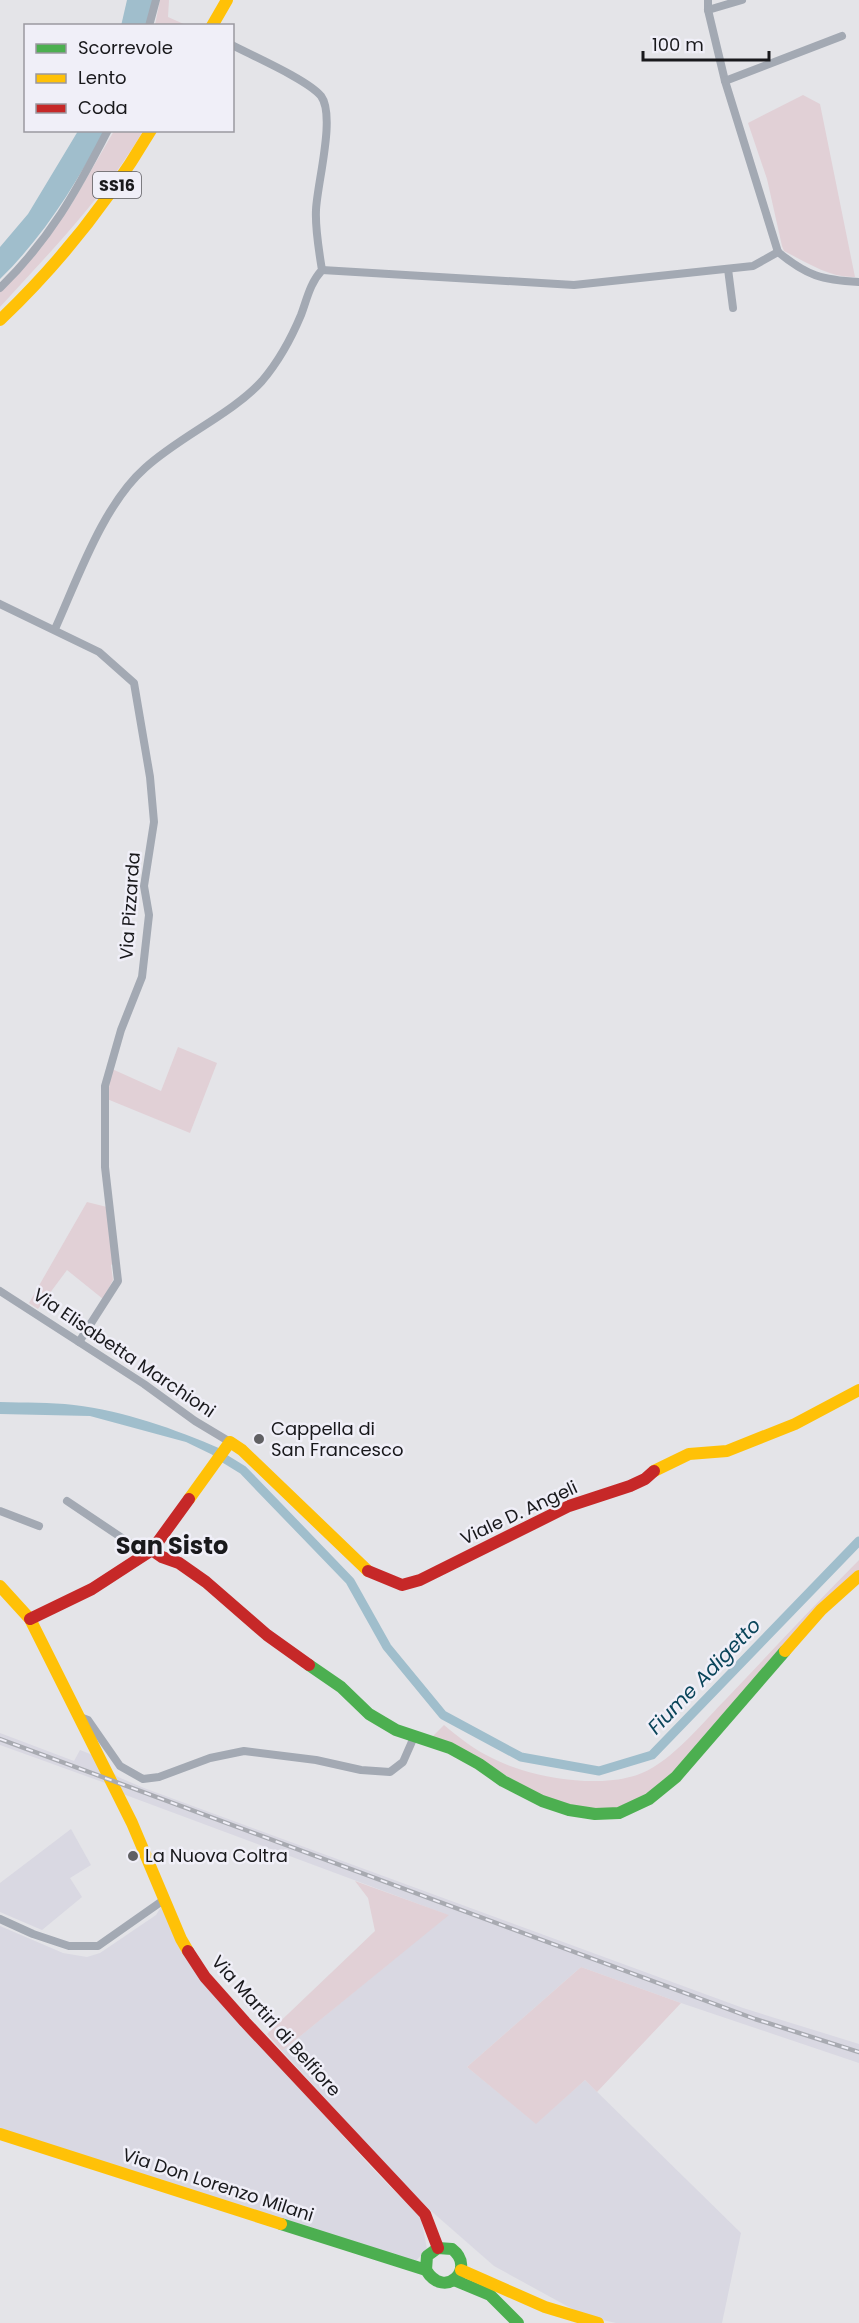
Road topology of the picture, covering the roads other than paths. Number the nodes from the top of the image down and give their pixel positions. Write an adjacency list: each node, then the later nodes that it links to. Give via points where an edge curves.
1 (156, 0): 6 (street)
2 (227, 0): 7 (street)
3 (708, 0): 5 (street)
4 (742, 0): 5 (street)
5 (708, 10): 10 (street)
6 (150, 24)
7 (214, 24)
8 (842, 36): 10 (street)
9 (234, 46): 15 (street, via 309,86 326,105 316,211)
10 (725, 81): 13 (street)
11 (107, 132): 17 (street, via 46,237)
12 (150, 132): 19 (street, SS16, via 121,180 78,237)
13 (778, 252): 14 (street, via 753,266); 16 (street, via 800,270 833,280)
14 (728, 269): 15 (street, via 574,285); 18 (street)
15 (322, 270): 21 (street, via 313,280 281,357 260,383 145,468 119,496)
16 (859, 282)
17 (0, 288)
18 (733, 308)
19 (0, 320)
20 (0, 604): 21 (street, Via Pizzarda)
21 (55, 629): 23 (street, Via Pizzarda, via 99,652 134,683 154,822 144,886 149,915 141,977 105,1086 105,1167 118,1281)
22 (0, 1291): 23 (street, Via Elisabetta Marchioni)
23 (79, 1342): 25 (street, Via Elisabetta Marchioni)
24 (859, 1390): 25 (street, Viale D. Angeli, via 795,1424 727,1452 689,1454 630,1486 569,1506 420,1581 402,1585 371,1573 242,1450)
25 (228, 1445): 29 (street)
26 (67, 1501): 29 (street)
27 (0, 1511): 28 (street)
28 (39, 1526)
29 (147, 1554): 32 (street, via 92,1588); 34 (street, via 179,1563 267,1635 341,1687 369,1714)
30 (859, 1576): 34 (street, via 821,1610 676,1777 649,1799 619,1813 569,1810 542,1801 450,1748)
31 (0, 1586): 32 (street, Via Martiri di Belfiore)
32 (30, 1619): 33 (street, Via Martiri di Belfiore)
33 (80, 1716): 34 (street, via 88,1720 120,1766 142,1779 244,1751 390,1772 404,1762); 35 (street, Via Martiri di Belfiore)
34 (414, 1737)
35 (165, 1899): 36 (street, via 98,1946 69,1946); 38 (street, Via Martiri di Belfiore, via 181,1939 205,1977 425,2214)
36 (0, 1919)
37 (0, 2134): 39 (street, Via Don Lorenzo Milani)
38 (438, 2248): 39 (street, via 427,2256); 40 (street, via 446,2247 458,2254)
39 (426, 2270): 40 (street, Via Don Lorenzo Milani, via 435,2282 447,2283)
40 (458, 2275): 41 (street, Via Don Lorenzo Milani); 42 (street, via 490,2295)
41 (578, 2318): 43 (street); 44 (street, Via Don Lorenzo Milani)
42 (518, 2323)
43 (565, 2323)
44 (597, 2323)

